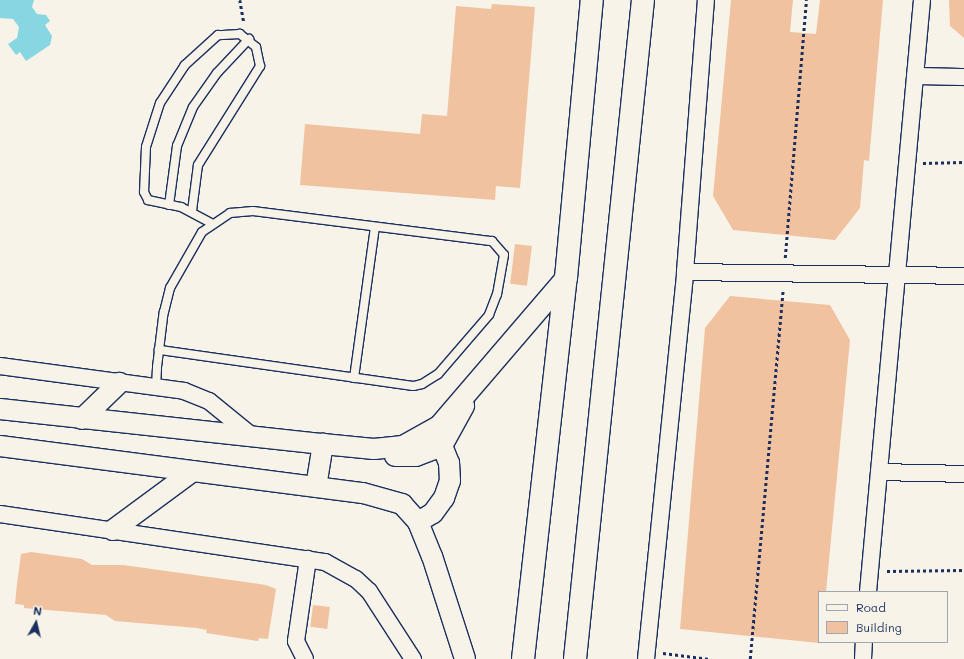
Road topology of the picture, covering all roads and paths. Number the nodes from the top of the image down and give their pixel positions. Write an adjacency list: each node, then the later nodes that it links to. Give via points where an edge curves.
1 (240, 0): 7 (path)
2 (592, 0): 20 (main road)
3 (706, 0): 16 (street)
4 (806, 0): 17 (path)
5 (922, 0): 8 (street)
6 (645, 3): 51 (main road)
7 (249, 40): 12 (lane, via 217,73 193,107 177,146); 12 (lane, via 229,32 218,35 185,65 160,103 146,147 144,192 152,203); 13 (lane, via 256,47 260,66 198,165)
8 (915, 76): 9 (street); 11 (street)
9 (964, 77)
10 (964, 162): 11 (path)
11 (906, 163): 18 (street)
12 (169, 205): 13 (lane)
13 (192, 211): 14 (lane)
14 (211, 223): 15 (lane, via 241,211); 21 (lane, via 170,288)
15 (375, 227): 23 (lane); 23 (lane, via 492,241 502,249 504,261 489,315 430,380 413,386)
16 (685, 272): 17 (street); 46 (street)
17 (784, 274): 18 (street); 53 (path)
18 (896, 276): 19 (street); 35 (street)
19 (964, 276)
20 (566, 278): 26 (street); 50 (main road)
21 (159, 350): 23 (lane); 25 (lane)
22 (0, 366): 24 (street)
23 (354, 378)
24 (119, 383): 25 (street); 28 (street)
25 (156, 387): 29 (street, via 184,391 209,401)
26 (469, 392): 32 (street, via 460,418); 33 (street, via 438,426 415,442)
27 (0, 409): 28 (street)
28 (82, 419): 29 (street)
29 (252, 436): 30 (street)
30 (323, 444): 33 (street); 37 (street)
31 (0, 446): 34 (street)
32 (442, 446): 33 (street, via 416,456 403,457); 39 (street, via 449,463 448,487 433,512)
33 (366, 448)
34 (192, 471): 37 (street); 40 (street)
35 (879, 472): 36 (street); 43 (street)
36 (964, 474)
37 (316, 487): 39 (street, via 383,496 402,504)
38 (0, 514): 40 (street)
39 (418, 522): 49 (street)
40 (113, 530): 41 (street)
41 (308, 559): 47 (street, via 296,640); 48 (street, via 341,569 369,591)
42 (964, 570): 43 (path)
43 (870, 571): 44 (street)
44 (868, 591)
45 (864, 643): 54 (street)
46 (646, 655): 52 (path)
47 (305, 659)
48 (413, 659)
49 (465, 659)
50 (523, 659)
51 (575, 659)
52 (710, 659)
53 (750, 659)
54 (863, 659)

